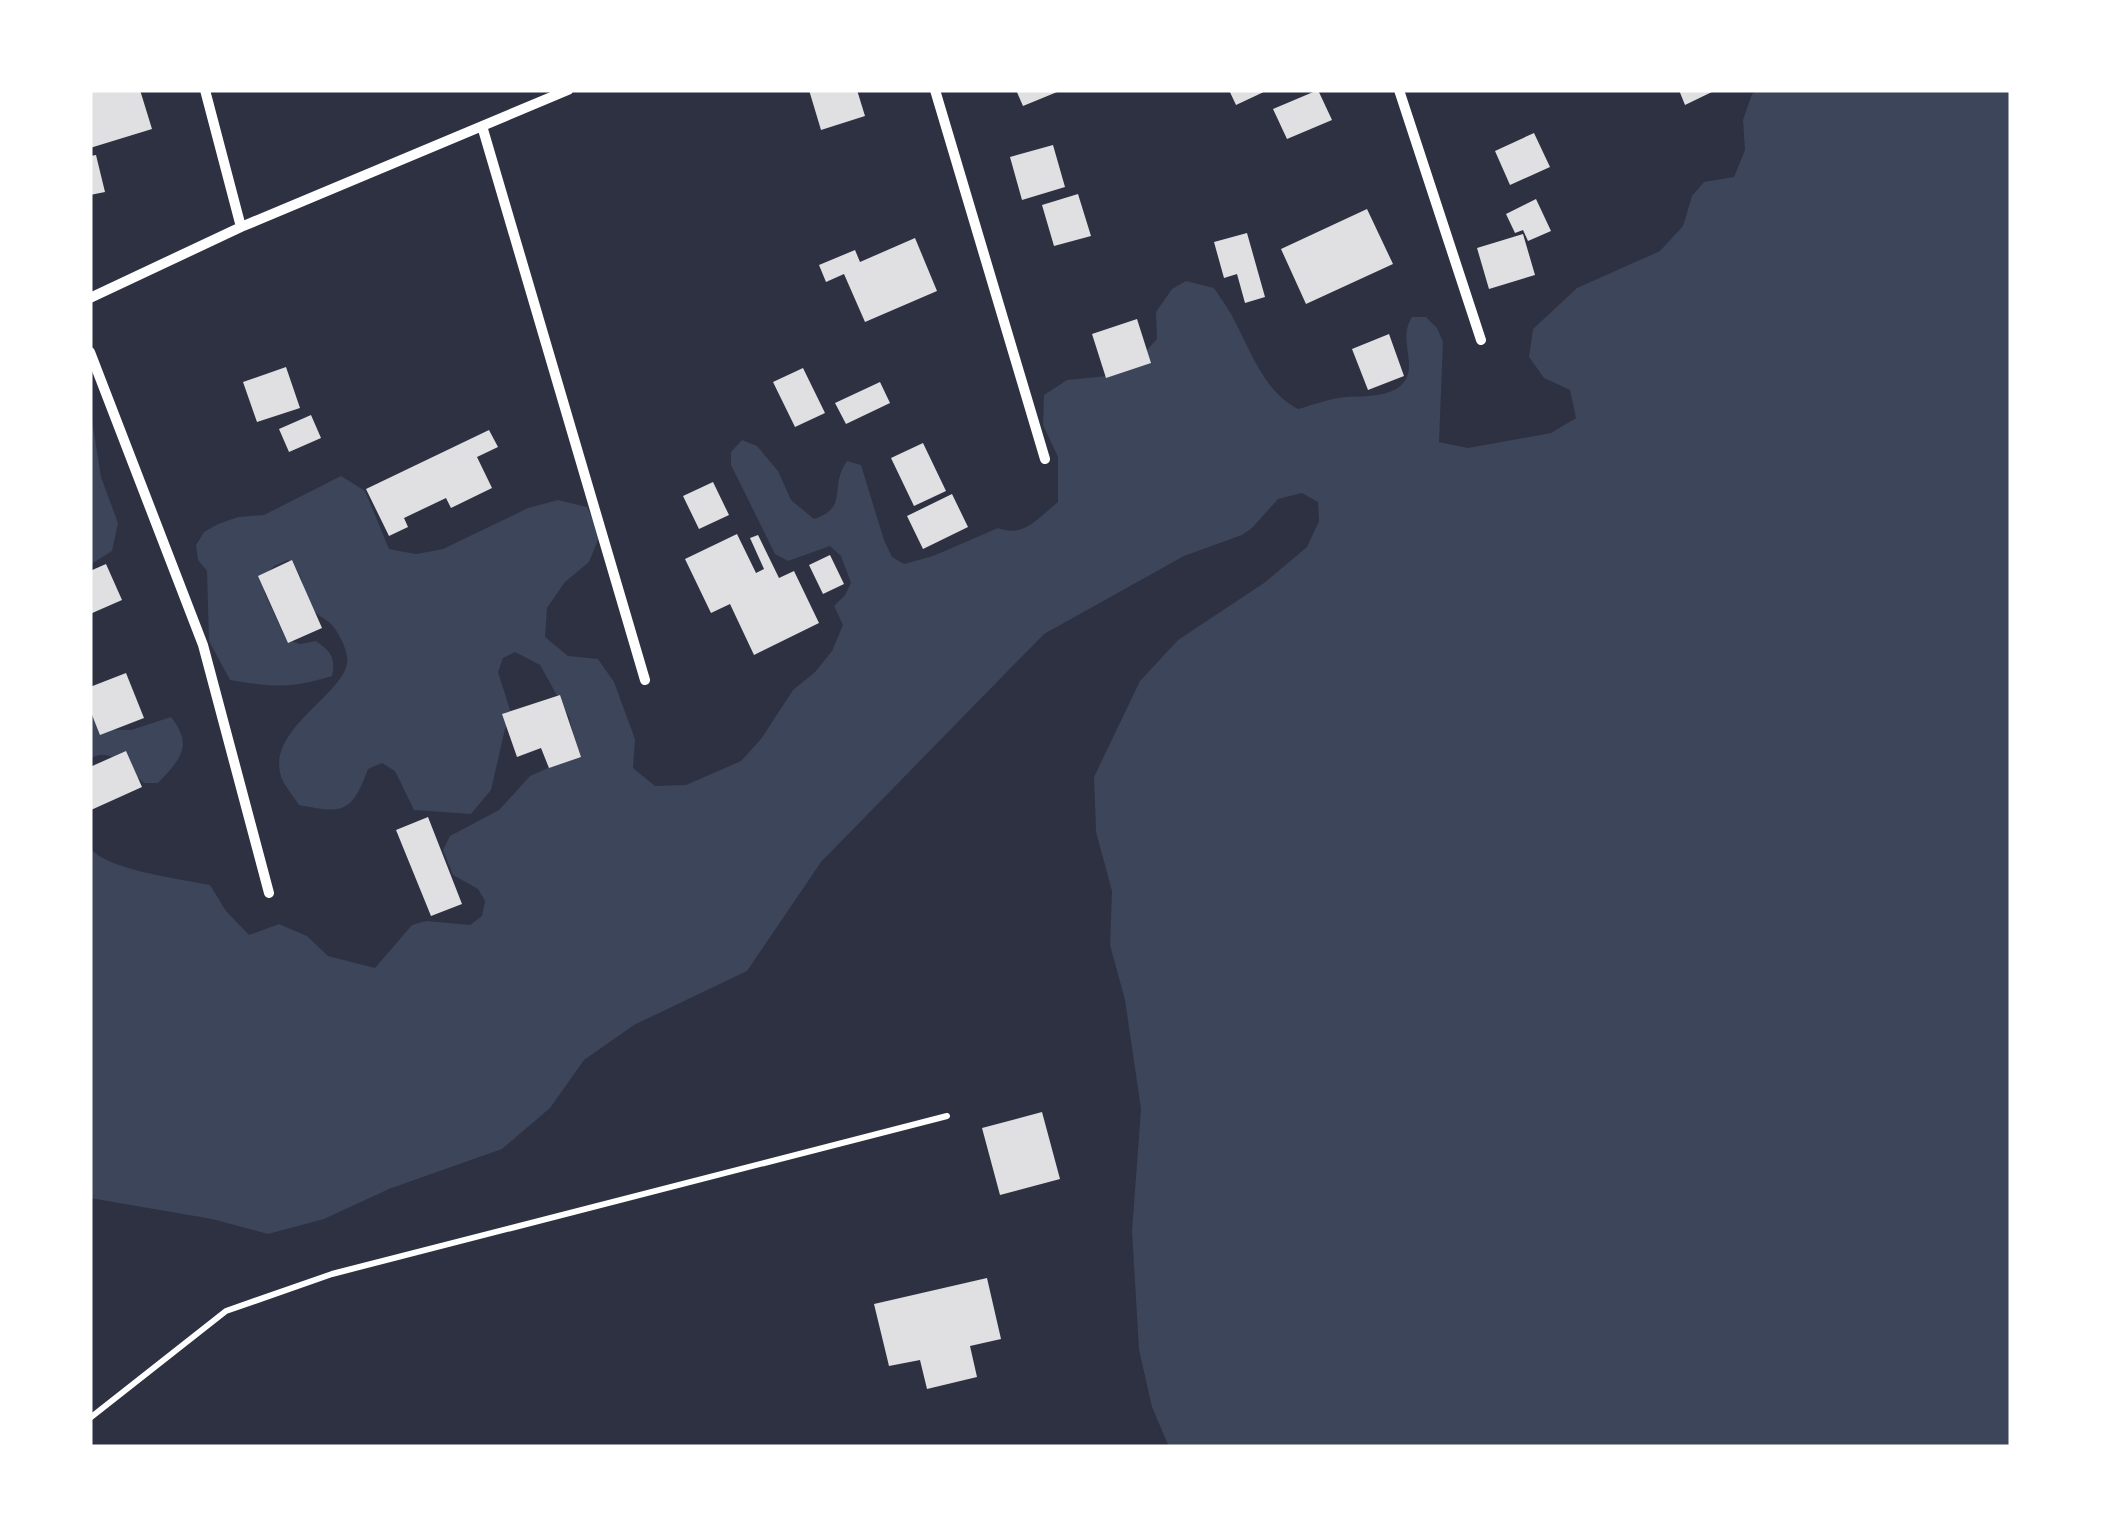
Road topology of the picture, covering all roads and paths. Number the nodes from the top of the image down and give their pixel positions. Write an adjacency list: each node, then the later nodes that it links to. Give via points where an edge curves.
1 (205, 90): 6 (street)
2 (568, 90): 5 (street)
3 (935, 90): 10 (street)
4 (1399, 90): 8 (street)
5 (482, 126): 6 (street); 11 (street)
6 (240, 226): 7 (street)
7 (90, 298)
8 (1482, 340)
9 (90, 352): 12 (street, via 203,645)
10 (1045, 459)
11 (646, 680)
12 (269, 893)
13 (946, 1116): 14 (path, via 332,1274 226,1311)
14 (90, 1418)

